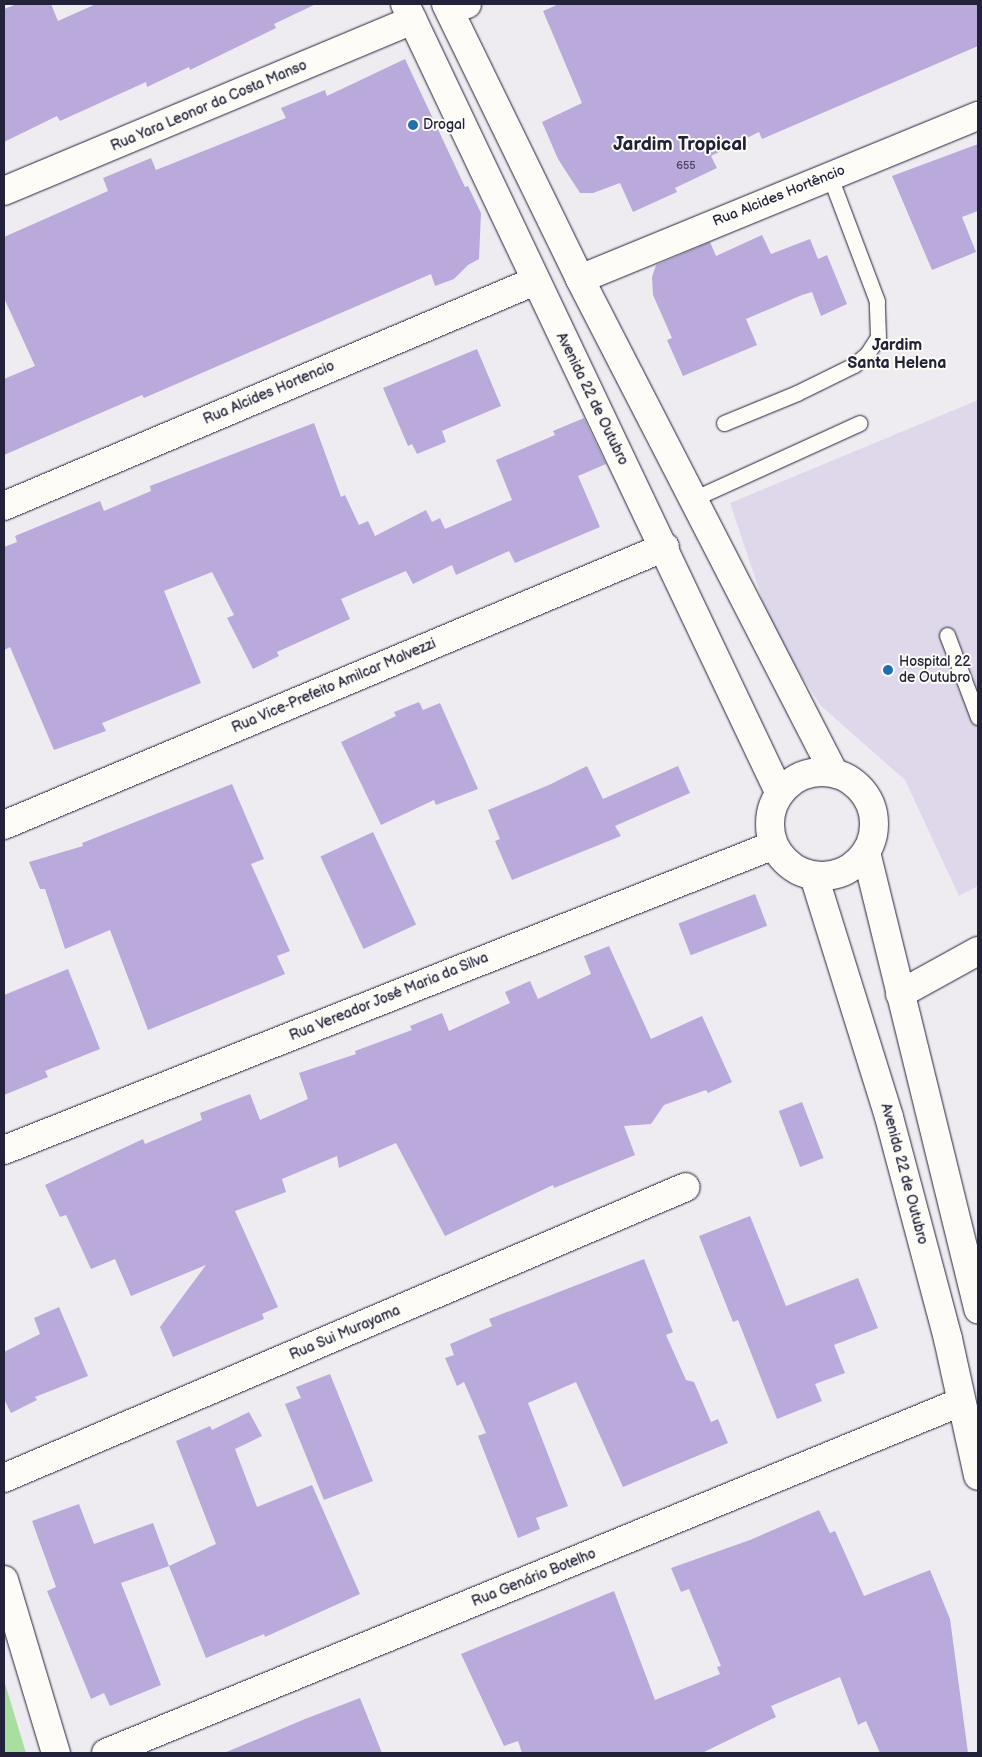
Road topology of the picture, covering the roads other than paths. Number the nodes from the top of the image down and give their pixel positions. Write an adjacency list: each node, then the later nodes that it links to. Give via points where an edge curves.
1 (454, 6): 6 (street)
2 (409, 12): 5 (street, Rua Yara Leonor da Costa Manso); 7 (street, Avenida 22 de Outubro)
3 (978, 116): 4 (street, Rua Alcides Hortêncio)
4 (829, 174): 6 (street, Rua Alcides Hortêncio); 8 (lane, via 875,294 880,314 878,337 867,354 854,365)
5 (4, 191)
6 (580, 278): 10 (street)
7 (535, 281): 11 (street, Rua Alcides Hortencio); 12 (street, Avenida 22 de Outubro)
8 (724, 423)
9 (860, 423): 10 (lane)
10 (693, 499): 15 (street)
11 (4, 506)
12 (665, 547): 16 (street, Avenida 22 de Outubro); 17 (street, Rua Vice-Prefeito Amilcar Malvezzi)
13 (947, 636): 14 (lane)
14 (978, 717)
15 (834, 773): 16 (street, via 804,776); 19 (street, via 858,786 872,808 875,826)
16 (780, 794): 18 (street, via 770,813)
17 (4, 825)
18 (774, 845): 20 (street, via 786,862); 23 (street, Rua Vereador José Maria da Silva)
19 (866, 852): 20 (street, via 849,869 838,874); 22 (street)
20 (814, 876): 26 (street, Avenida 22 de Outubro, via 889,1117 948,1339)
21 (978, 951): 22 (street)
22 (900, 994): 25 (street)
23 (4, 1150)
24 (686, 1187): 28 (street, Rua Sui Murayama)
25 (978, 1309)
26 (961, 1402): 27 (street, Avenida 22 de Outubro); 31 (street, Rua Genário Botelho)
27 (978, 1476)
28 (4, 1478)
29 (4, 1580): 30 (street)
30 (56, 1753)
31 (106, 1753)

